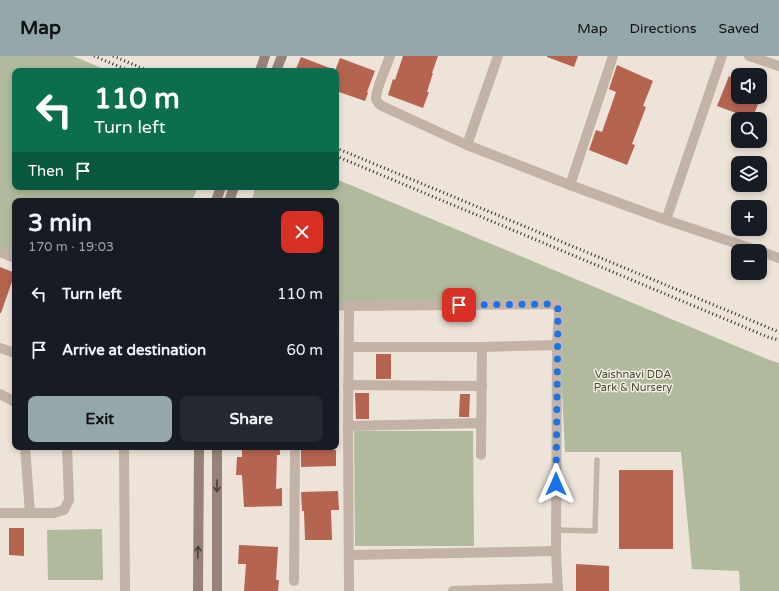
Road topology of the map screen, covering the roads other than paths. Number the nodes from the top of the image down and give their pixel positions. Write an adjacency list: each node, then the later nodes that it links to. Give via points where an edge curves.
1 (265, 56): 9 (street)
2 (282, 56): 10 (street)
3 (390, 56): 11 (street, via 377,91 378,103)
4 (498, 56): 11 (street)
5 (614, 56): 12 (street)
6 (722, 56): 13 (street)
7 (749, 56): 8 (street)
8 (779, 66)
9 (261, 68)
10 (277, 68)
11 (467, 144): 12 (street)
12 (570, 185): 13 (street)
13 (666, 220): 14 (street)
14 (739, 244)
15 (0, 252): 17 (street)
16 (767, 254): 18 (street)
17 (12, 257)
18 (779, 258)
19 (339, 305): 20 (street)
20 (350, 306): 21 (street, via 552,304 559,311); 22 (street)
21 (557, 345): 23 (street); 42 (street)
22 (349, 347): 23 (street); 26 (street)
23 (482, 347): 27 (street)
24 (0, 348): 25 (street)
25 (12, 352)
26 (348, 385): 27 (street); 31 (street)
27 (482, 386): 30 (street)
28 (0, 394): 29 (street)
29 (12, 400)
30 (482, 423): 31 (street); 38 (street)
31 (348, 426): 44 (street)
32 (25, 450): 41 (street)
33 (67, 450): 41 (street, via 67,505 60,512)
34 (124, 450): 47 (street)
35 (199, 450): 48 (street, one-way to 35)
36 (217, 450): 49 (street, one-way to 49)
37 (296, 450): 45 (street)
38 (481, 455)
39 (597, 460): 42 (lane, via 595,531)
40 (0, 513): 41 (street)
41 (30, 513)
42 (556, 530): 43 (street)
43 (556, 551): 44 (street); 46 (street)
44 (349, 555): 50 (street)
45 (294, 581)
46 (558, 590): 51 (street)
47 (125, 591)
48 (198, 591)
49 (217, 591)
50 (349, 591)
51 (454, 591)

